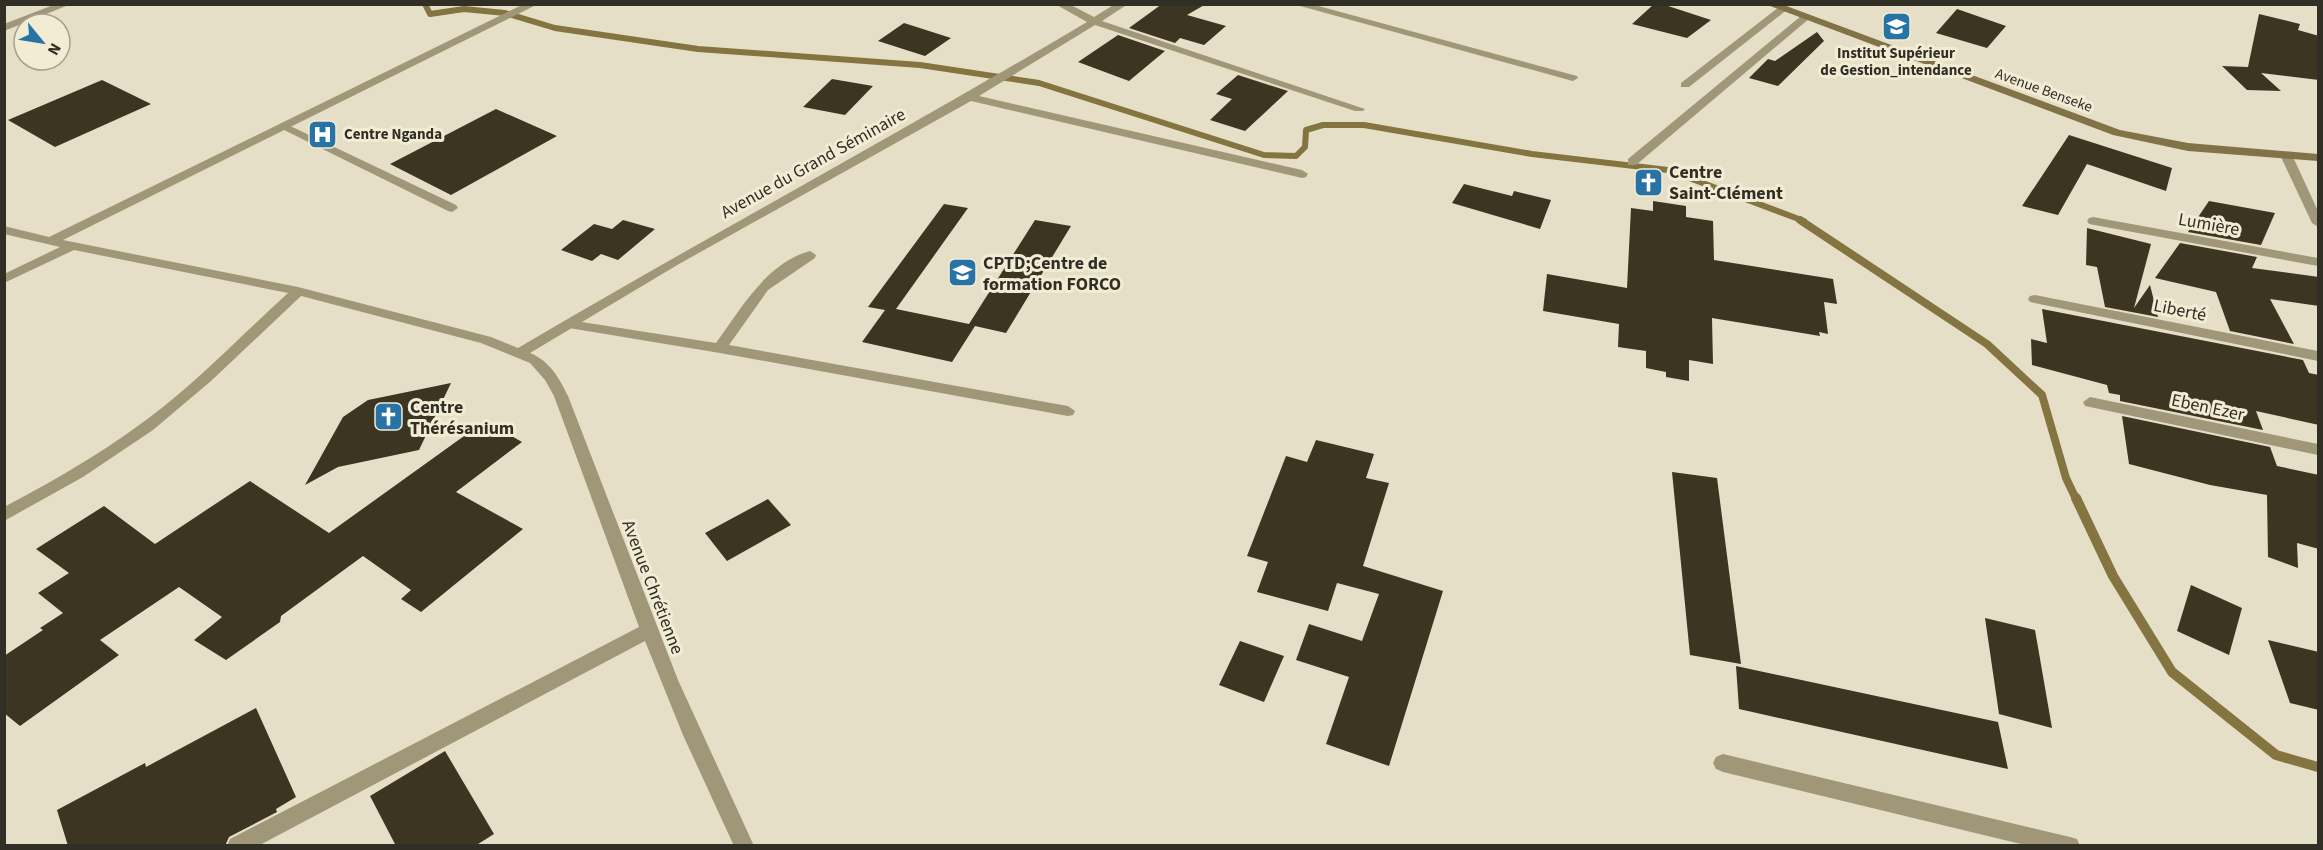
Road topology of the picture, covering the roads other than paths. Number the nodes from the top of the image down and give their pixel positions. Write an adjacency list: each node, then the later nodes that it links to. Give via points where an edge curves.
1 (66, 4): 11 (street)
2 (533, 4): 16 (street)
3 (1060, 4): 10 (street)
4 (1123, 4): 10 (street, Avenue du Grand Séminaire)
5 (1298, 4): 7 (street)
6 (1770, 4): 8 (street, Avenue Benseke)
7 (1314, 7): 12 (street)
8 (1783, 9): 9 (street, Avenue Benseke); 13 (street)
9 (1805, 18): 17 (street, Avenue Benseke, via 2117,133 2188,147); 19 (street)
10 (1093, 21): 14 (street, Avenue du Grand Séminaire); 15 (street)
11 (4, 28)
12 (1574, 78)
13 (1685, 85)
14 (973, 94): 20 (street); 32 (street, Avenue du Grand Séminaire)
15 (1359, 109)
16 (284, 126): 21 (street); 25 (street)
17 (2287, 157): 18 (street, Avenue Benseke); 23 (street)
18 (2319, 158)
19 (1632, 162)
20 (1302, 174)
21 (452, 208)
22 (2093, 221): 28 (street, Lumière)
23 (2319, 223)
24 (4, 230): 25 (street, Avenue Chrétienne)
25 (51, 241): 26 (street, Avenue Chrétienne)
26 (72, 246): 29 (street); 30 (street, Avenue Chrétienne)
27 (810, 255): 33 (street, via 764,287)
28 (2319, 262)
29 (4, 279)
30 (298, 291): 34 (street, Avenue Chrétienne, via 486,340); 39 (street, via 148,426)
31 (2035, 299): 35 (street, Liberté)
32 (569, 324): 33 (street); 34 (street, Avenue du Grand Séminaire)
33 (720, 348): 37 (street)
34 (519, 353): 40 (street, Avenue Chrétienne, via 535,360 551,377 561,396)
35 (2319, 356)
36 (2090, 402): 38 (street, Eben Ezer)
37 (1068, 411)
38 (2319, 450)
39 (4, 515)
40 (648, 631): 42 (street); 43 (street, Avenue Chrétienne, via 708,774)
41 (1723, 763): 44 (street)
42 (237, 846)
43 (744, 846)
44 (2070, 846)

